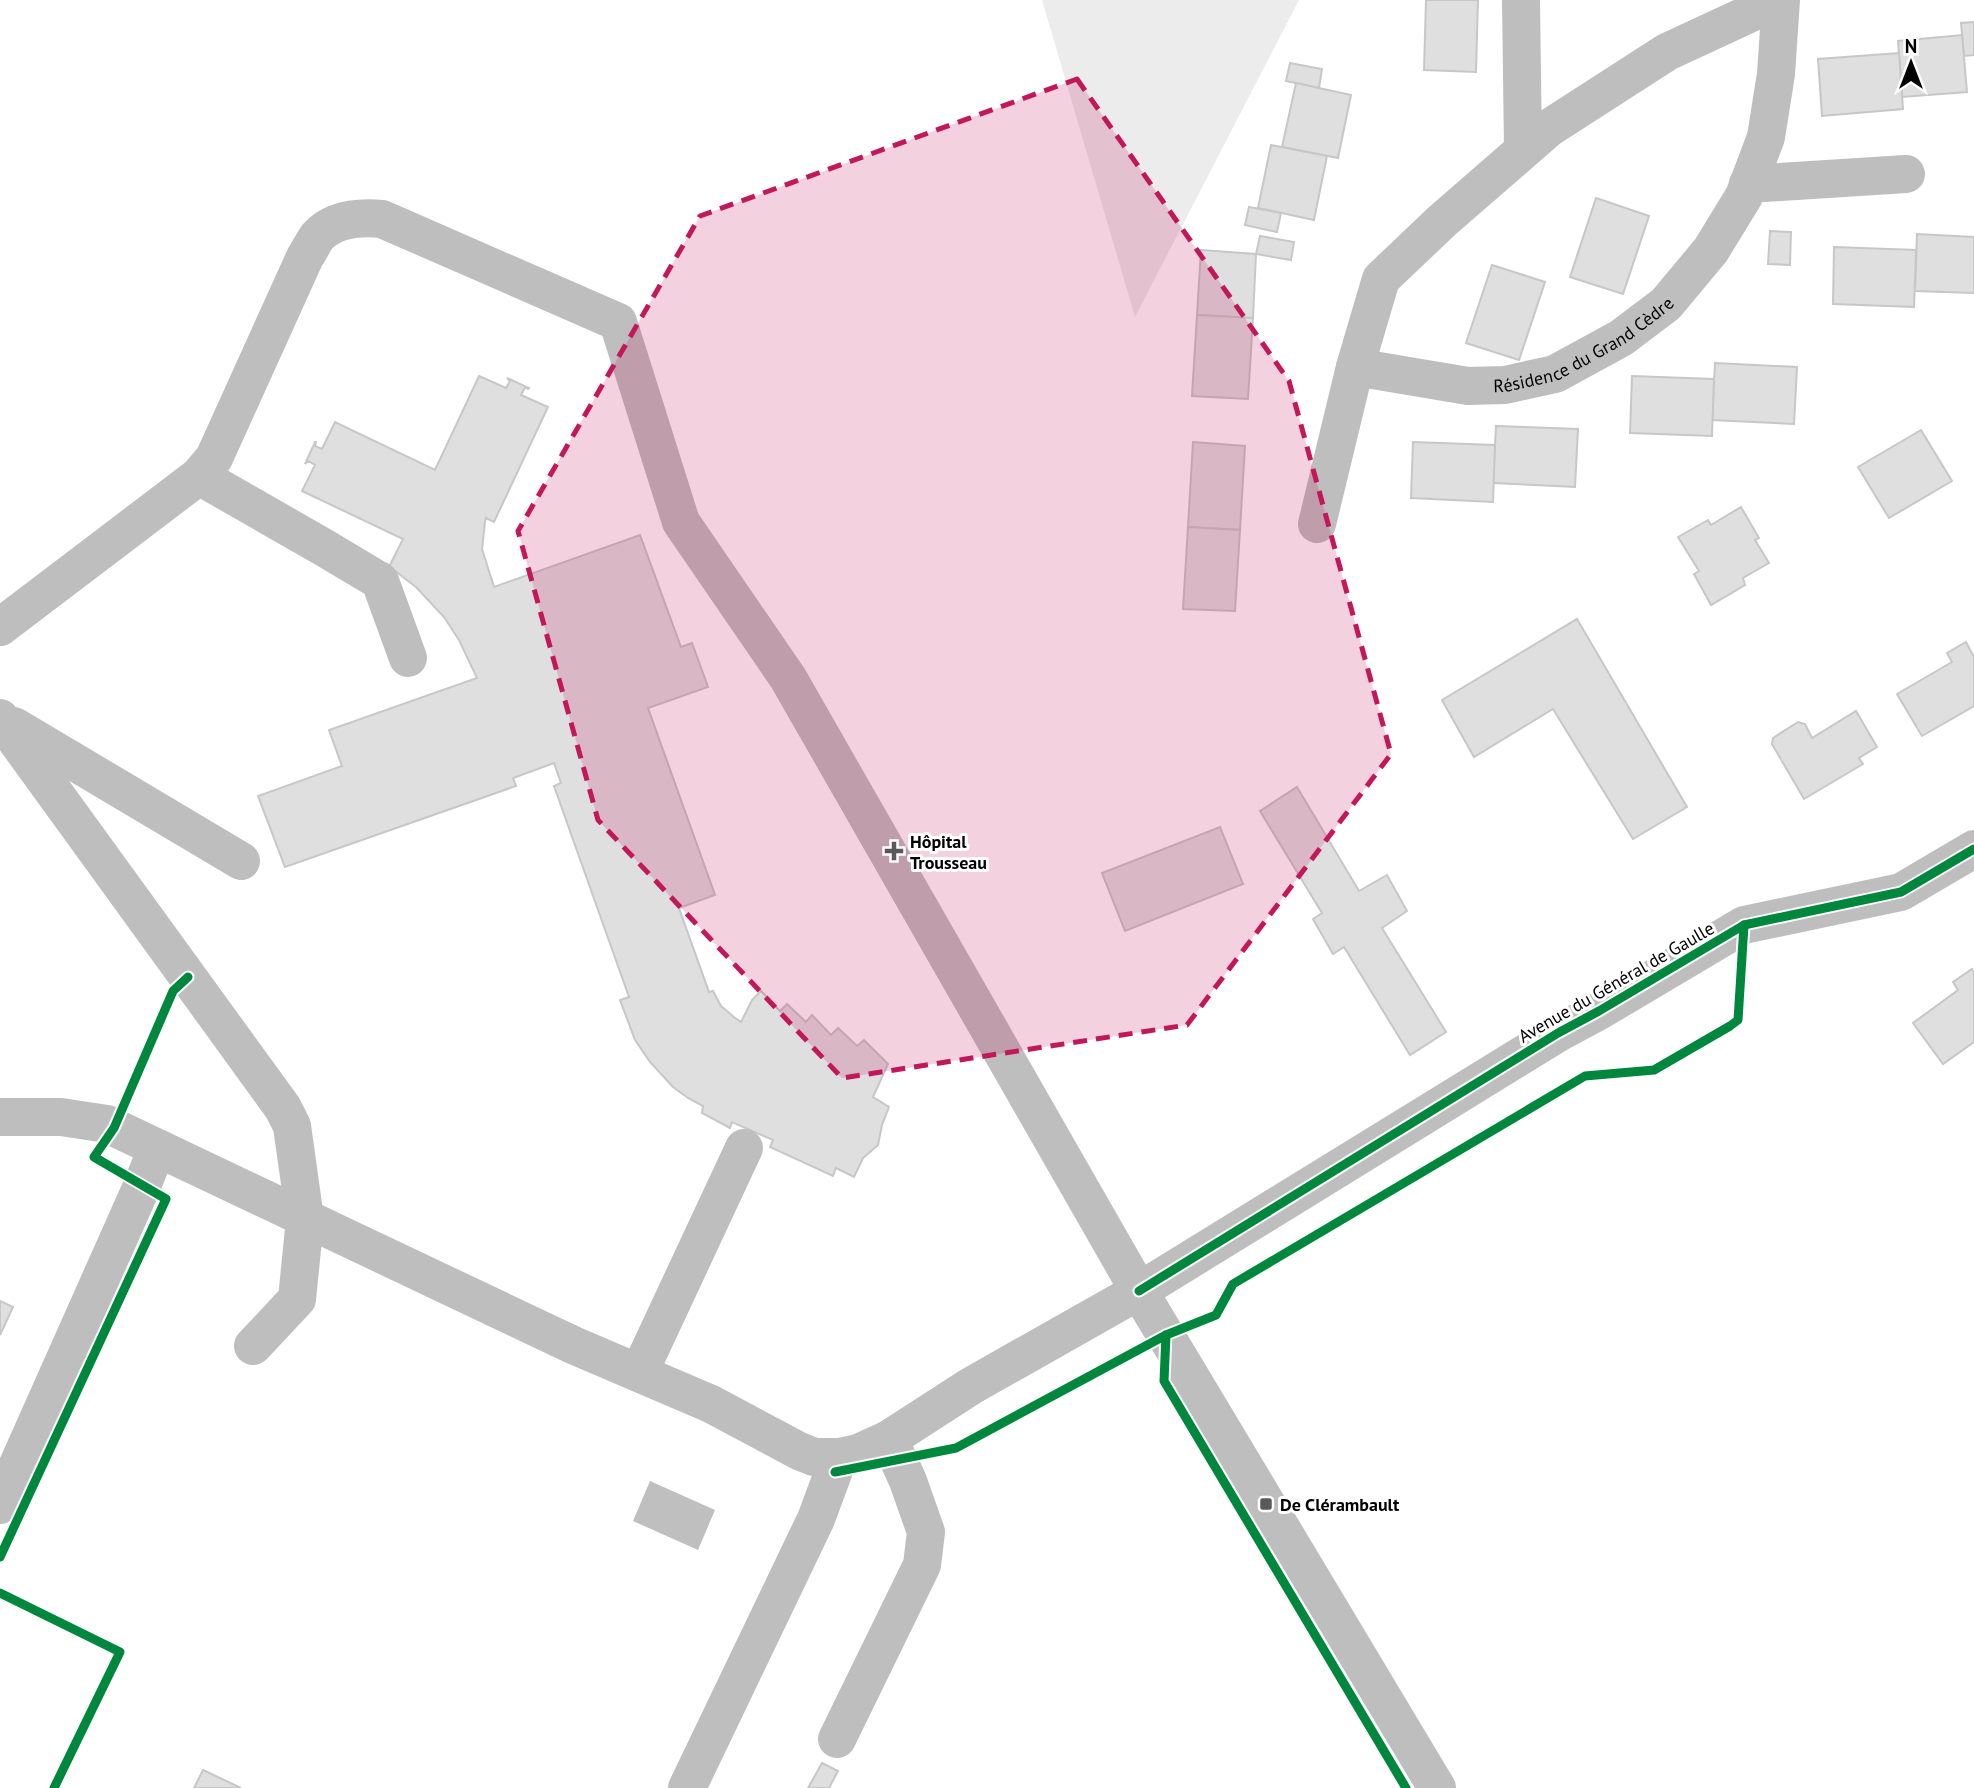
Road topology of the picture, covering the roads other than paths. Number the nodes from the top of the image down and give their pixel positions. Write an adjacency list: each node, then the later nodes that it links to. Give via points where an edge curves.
1 (1521, 0): 4 (street)
2 (1780, 0): 3 (street, Résidence du Grand Cèdre); 6 (street, Résidence du Grand Cèdre, via 1776,74 1766,137)
3 (1706, 16): 4 (street, Résidence du Grand Cèdre, via 1667,52 1549,128)
4 (1523, 150): 7 (street, Résidence du Grand Cèdre, via 1381,279)
5 (1906, 174): 6 (street)
6 (1748, 184): 7 (street, Résidence du Grand Cèdre, via 1711,250 1666,304 1621,338 1555,374 1505,385 1468,386)
7 (1355, 367): 9 (street, Résidence du Grand Cèdre)
8 (199, 476): 10 (street); 11 (street, via 380,581); 19 (street, via 214,458 305,257 318,236 338,223 361,217 382,219 618,322 681,522 788,678)
9 (1317, 524)
10 (0, 627)
11 (408, 658)
12 (0, 718): 14 (street); 18 (street, via 283,1108 292,1126)
13 (1974, 849): 19 (street, Avenue du Général de Gaulle, via 1902,892 1744,925 1558,1033)
14 (242, 861)
15 (0, 1117): 16 (street, via 61,1117 107,1124)
16 (157, 1148): 18 (street); 24 (street)
17 (744, 1149): 21 (street)
18 (305, 1220): 20 (street, via 297,1300); 21 (street)
19 (1139, 1290): 22 (street); 27 (street)
20 (253, 1346)
21 (639, 1373): 23 (street, via 711,1404 799,1451 814,1457)
22 (888, 1439): 23 (street); 25 (street, via 926,1532 922,1565)
23 (839, 1457): 26 (street, via 816,1519)
24 (0, 1505)
25 (837, 1739)
26 (687, 1788)
27 (1437, 1788)

